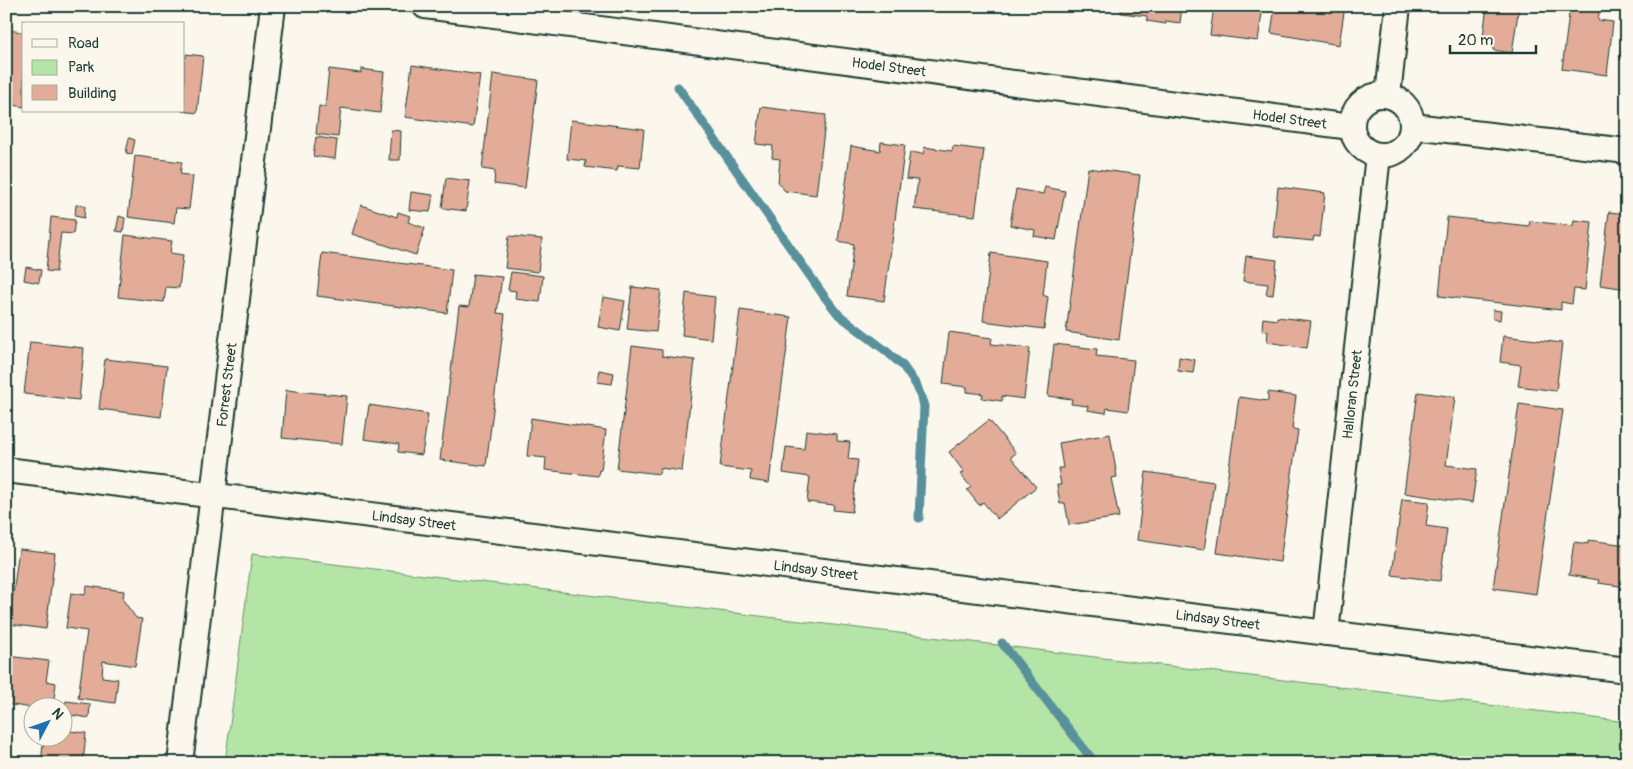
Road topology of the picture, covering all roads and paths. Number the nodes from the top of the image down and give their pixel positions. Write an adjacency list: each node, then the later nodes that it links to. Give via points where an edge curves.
1 (273, 6): 10 (street, Forrest Street)
2 (425, 6): 6 (street, Hodel Street)
3 (1398, 6): 4 (street)
4 (1388, 94): 5 (street, via 1406,106); 6 (street, via 1364,99 1352,116)
5 (1413, 126): 7 (street); 8 (street, via 1406,144 1398,151)
6 (1351, 127): 8 (street, via 1359,145)
7 (1627, 151)
8 (1378, 155): 11 (street, Halloran Street)
9 (6, 470): 10 (street, Lindsay Street)
10 (212, 496): 11 (street, Lindsay Street); 13 (street, Forrest Street)
11 (1326, 633): 12 (street, Lindsay Street)
12 (1627, 670)
13 (180, 763)

